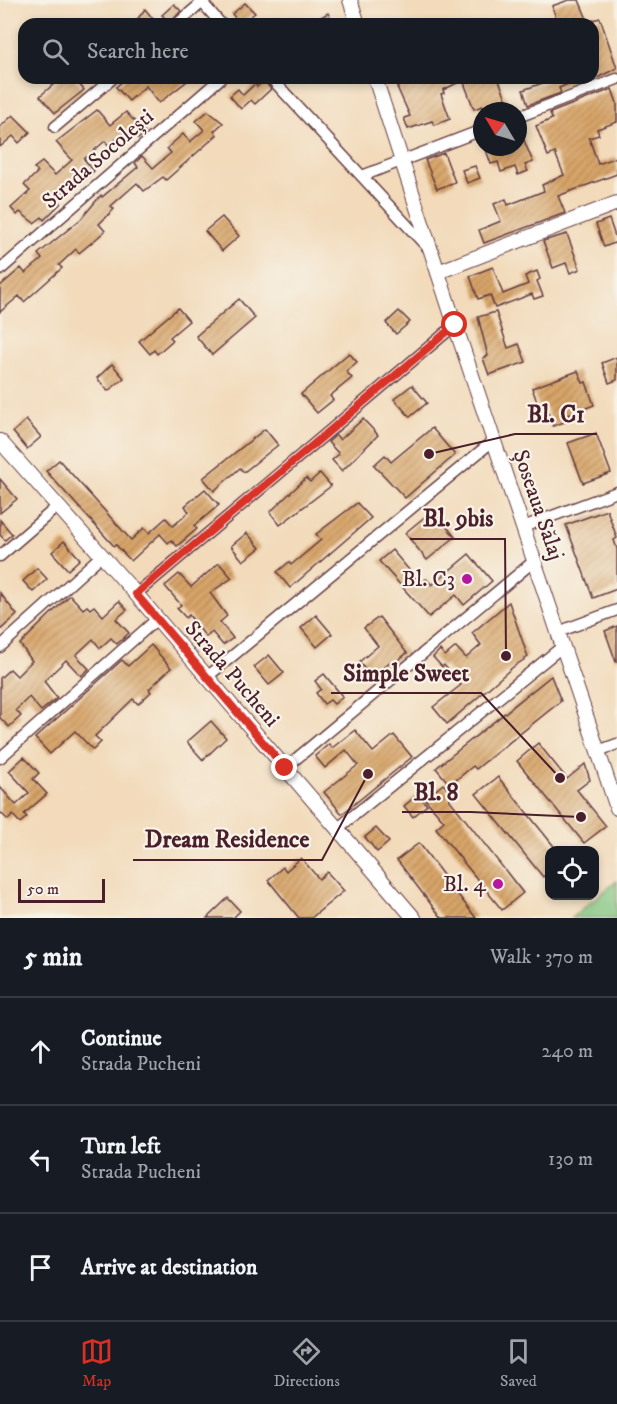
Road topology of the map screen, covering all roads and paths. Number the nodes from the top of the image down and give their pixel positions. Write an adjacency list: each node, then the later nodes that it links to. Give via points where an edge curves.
1 (350, 0): 5 (street)
2 (202, 1): 3 (street); 4 (street)
3 (184, 18)
4 (217, 18)
5 (356, 18)
6 (617, 79): 11 (street)
7 (106, 84): 12 (street)
8 (214, 84): 18 (street, Strada Socolești)
9 (277, 84): 15 (street)
10 (377, 84): 14 (street, Șoseaua Sălaj)
11 (527, 114)
12 (55, 127)
13 (473, 133): 14 (street)
14 (402, 160): 15 (street); 17 (street, Șoseaua Sălaj)
15 (362, 176): 17 (street)
16 (617, 203): 19 (street)
17 (431, 251): 19 (street, Șoseaua Sălaj)
18 (0, 270)
19 (438, 272): 20 (street, Șoseaua Sălaj)
20 (455, 325): 21 (street, Șoseaua Sălaj); 29 (street)
21 (494, 440): 25 (street, Șoseaua Sălaj); 35 (street)
22 (0, 441): 24 (street, Strada Pucheni)
23 (617, 492): 25 (street)
24 (58, 506): 26 (street, Strada Pucheni); 27 (street)
25 (523, 527): 28 (street, Șoseaua Sălaj)
26 (102, 555): 29 (street, Strada Pucheni); 34 (street)
27 (0, 556)
28 (534, 561): 32 (street, Șoseaua Sălaj); 39 (street)
29 (136, 594): 31 (street, Strada Pucheni)
30 (617, 610): 32 (street)
31 (157, 619): 35 (street, Strada Pucheni); 38 (street)
32 (558, 632): 33 (street, Șoseaua Sălaj)
33 (563, 646): 37 (street, Șoseaua Sălaj); 42 (street)
34 (0, 647)
35 (207, 677): 39 (street, Strada Pucheni)
36 (617, 744): 37 (street)
37 (598, 751): 40 (street, Șoseaua Sălaj)
38 (0, 758)
39 (285, 768): 42 (street, Strada Pucheni)
40 (612, 778): 41 (street, Șoseaua Sălaj)
41 (617, 808)
42 (337, 829): 43 (street, Strada Pucheni)
43 (414, 918)

